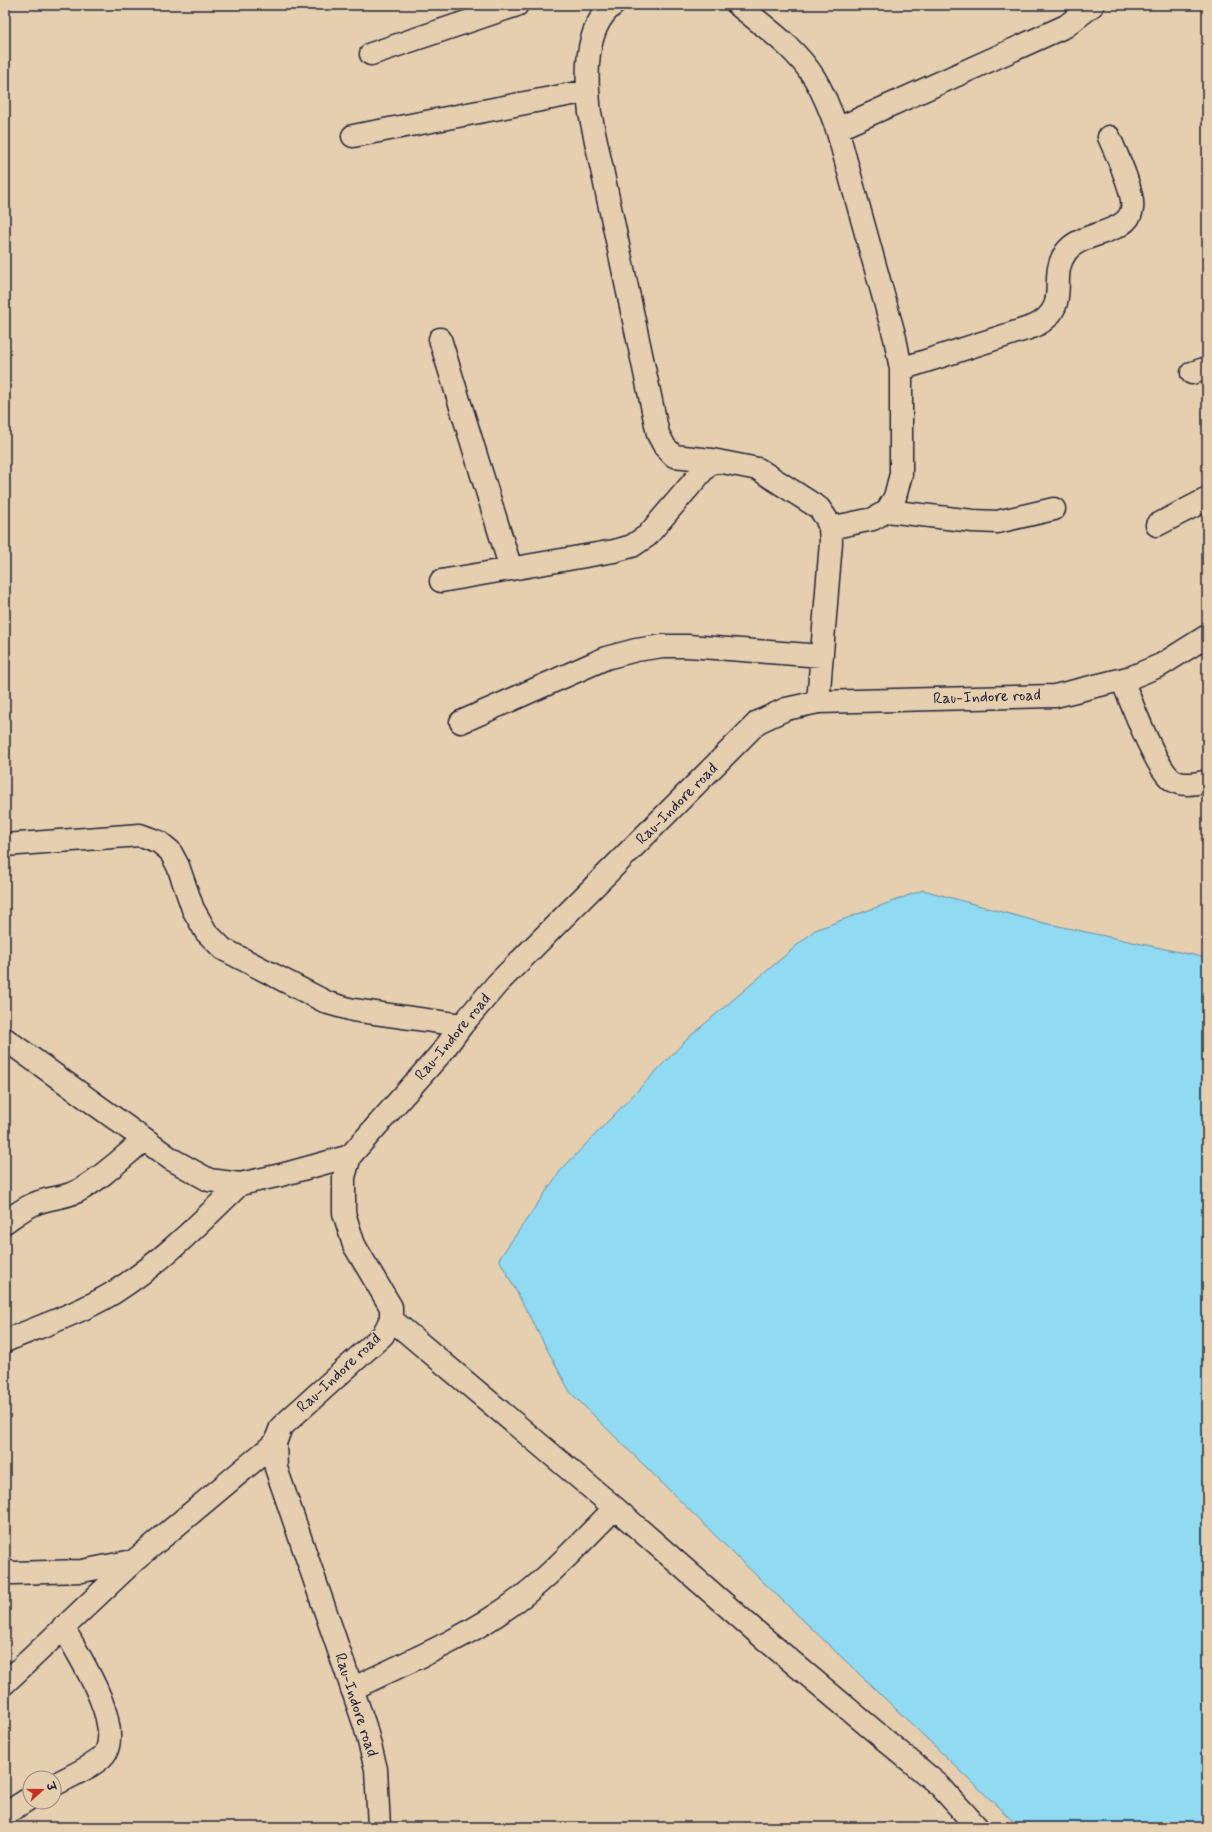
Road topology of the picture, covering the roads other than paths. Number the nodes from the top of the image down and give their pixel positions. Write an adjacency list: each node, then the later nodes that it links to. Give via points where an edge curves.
1 (517, 5): 5 (street)
2 (613, 5): 6 (street, via 607,10 595,33 587,61)
3 (738, 5): 7 (street, via 797,56 815,79)
4 (1093, 5): 7 (street, via 1066,26)
5 (371, 54)
6 (588, 91): 8 (street); 12 (street, via 590,113 658,434 674,456)
7 (837, 129): 11 (street)
8 (353, 136)
9 (1109, 137): 11 (street, via 1132,196 1132,209 1128,219 1119,226 1078,240 1067,251 1060,263 1055,309 1046,320 1035,326)
10 (440, 339): 18 (street)
11 (901, 369): 15 (street, via 901,474 895,497)
12 (712, 460): 17 (street, via 758,468 819,508); 18 (street, via 647,536 632,546 614,552)
13 (1207, 499): 16 (street)
14 (1054, 508): 15 (street, via 997,522)
15 (887, 511): 17 (street, via 873,519)
16 (1157, 525)
17 (830, 528): 21 (street)
18 (511, 569): 19 (street)
19 (441, 581)
20 (1207, 636): 22 (street, Rau-Indore road, via 1160,665)
21 (822, 656): 23 (street); 24 (street, via 688,646 636,650 606,658)
22 (1122, 680): 23 (street, Rau-Indore road, via 1055,696); 25 (street, via 1160,766 1172,780 1189,785)
23 (818, 702): 27 (street, Rau-Indore road, via 786,709 758,722 497,984)
24 (461, 722)
25 (1207, 781)
26 (5, 846): 27 (street, via 140,835 159,842 170,851 178,866 194,909 206,932 222,949 328,1003 353,1010)
27 (462, 1025): 30 (street, Rau-Indore road, via 442,1052)
28 (5, 1039): 29 (street)
29 (144, 1140): 31 (street, via 171,1159 209,1180); 32 (street, via 89,1184 63,1198 33,1204)
30 (350, 1156): 31 (street); 33 (street, Rau-Indore road, via 344,1177 344,1213 354,1245 391,1306)
31 (240, 1184): 34 (street, via 181,1242 113,1293 82,1309)
32 (5, 1222)
33 (391, 1319): 35 (street, Rau-Indore road, via 382,1335 281,1427); 36 (street)
34 (5, 1341)
35 (275, 1443): 37 (street); 41 (street, Rau-Indore road, via 276,1468)
36 (615, 1508): 41 (street, via 542,1582 498,1614 448,1642); 46 (street, via 760,1635 940,1786)
37 (134, 1561): 38 (street, via 82,1571); 39 (street)
38 (8, 1574)
39 (63, 1627): 40 (street); 42 (street, via 106,1712 110,1730 106,1752 93,1764)
40 (5, 1683)
41 (352, 1689): 45 (street, Rau-Indore road, via 376,1769)
42 (62, 1781)
43 (22, 1803): 44 (street)
44 (5, 1814)
45 (379, 1827)
46 (977, 1827)

